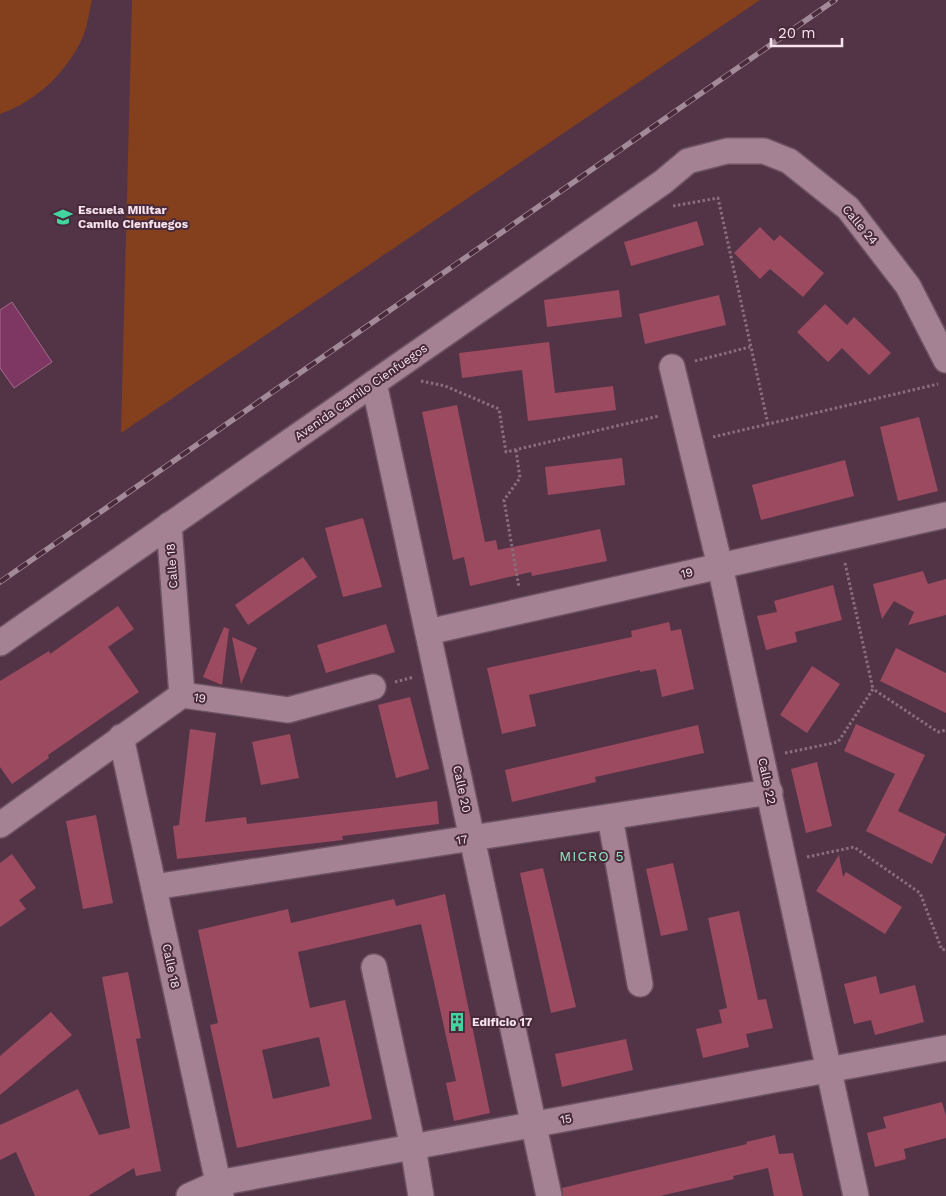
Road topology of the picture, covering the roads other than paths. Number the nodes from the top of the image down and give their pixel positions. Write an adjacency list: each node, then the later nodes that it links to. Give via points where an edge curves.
1 (727, 151): 2 (street, Calle 24, via 764,151 789,161 848,208 908,286); 4 (street, Avenida Camilo Cienfuegos, via 688,161 664,182)
2 (946, 360)
3 (672, 367): 7 (street, Calle 22)
4 (380, 378): 6 (street, Avenida Camilo Cienfuegos); 8 (street, Calle 20)
5 (946, 514): 7 (street, 19)
6 (168, 525): 9 (street, Avenida Camilo Cienfuegos); 11 (street, Calle 18)
7 (720, 566): 8 (street, 19); 13 (street, Calle 22)
8 (428, 632): 16 (street, Calle 20)
9 (0, 642)
10 (373, 687): 11 (street, 19, via 288,710)
11 (182, 695): 12 (street, 19)
12 (121, 737): 15 (street, 19); 17 (street, Calle 18)
13 (770, 792): 14 (street, 17); 21 (street, Calle 22)
14 (610, 817): 16 (street, 17); 19 (street)
15 (0, 825)
16 (472, 838): 17 (street, 17); 22 (street, Calle 20)
17 (154, 887): 24 (street, Calle 18)
18 (374, 967): 23 (street)
19 (640, 984)
20 (946, 1048): 21 (street, 15)
21 (828, 1070): 22 (street, 15); 28 (street, Calle 22)
22 (534, 1124): 23 (street, 15); 27 (street, Calle 20)
23 (413, 1147): 24 (street, 15); 26 (street)
24 (220, 1189): 25 (street, 15)
25 (189, 1196)
26 (421, 1196)
27 (550, 1196)
28 (856, 1196)

